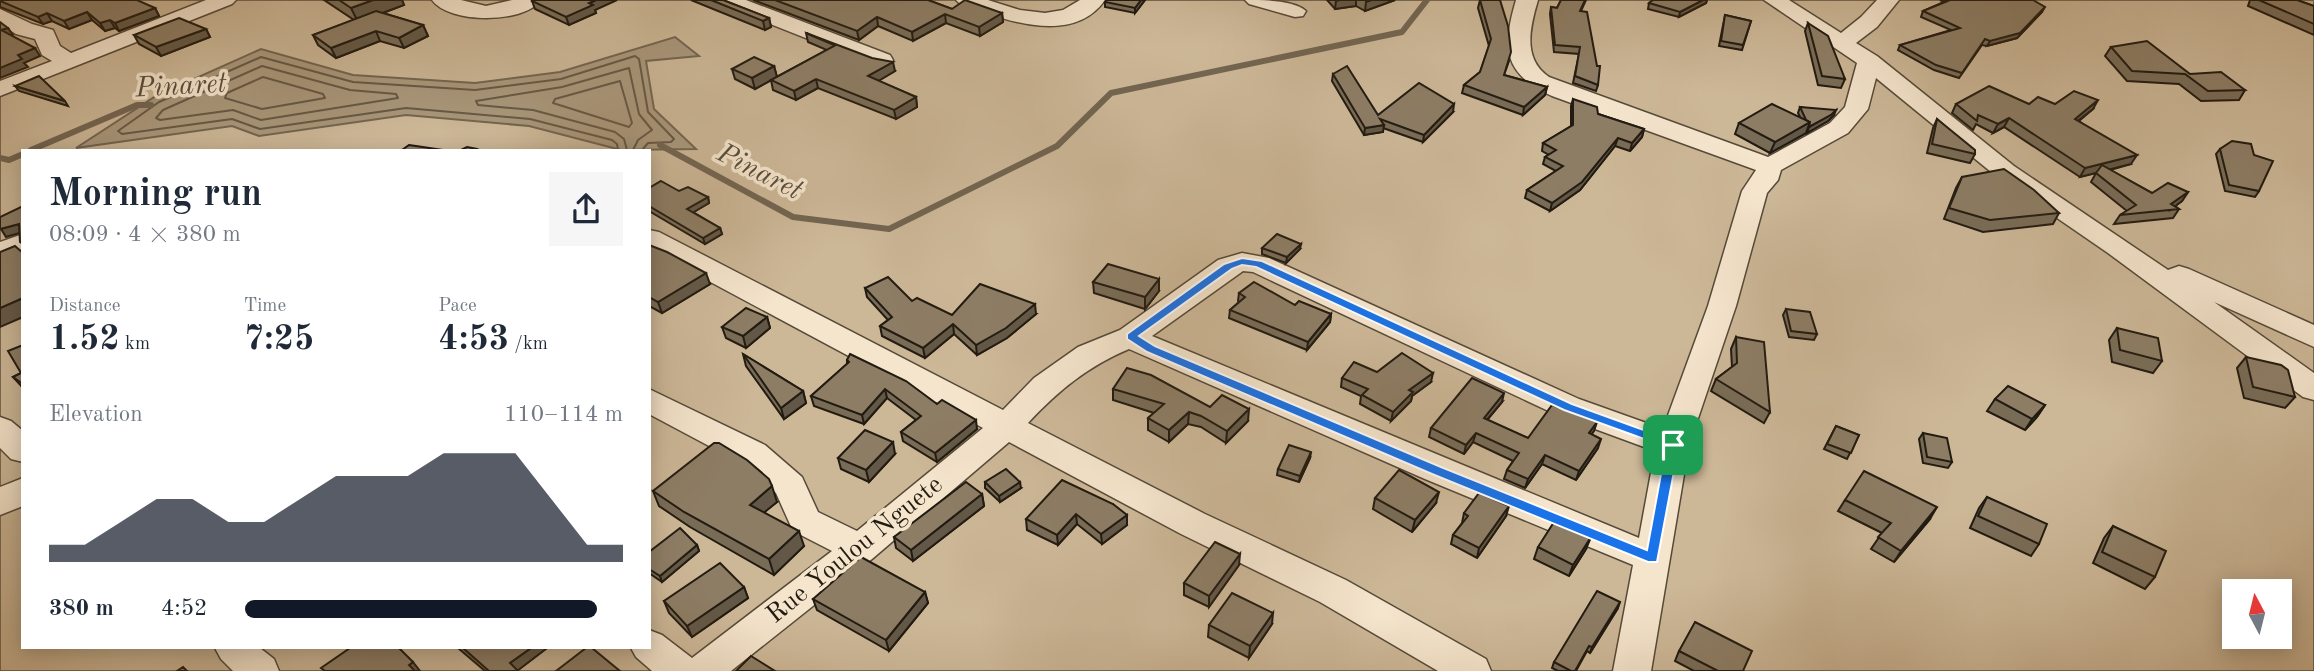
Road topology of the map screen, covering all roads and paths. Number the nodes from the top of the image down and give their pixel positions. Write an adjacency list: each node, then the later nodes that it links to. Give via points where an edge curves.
1 (225, 0): 11 (street)
2 (443, 0): 3 (street, via 468,12 486,14 504,12)
3 (530, 0)
4 (727, 0): 15 (street)
5 (967, 0): 6 (street, via 1023,18 1070,15)
6 (1094, 0)
7 (1256, 0): 12 (street)
8 (1527, 0): 19 (street, via 1517,31 1523,67 1535,78)
9 (1775, 0): 14 (street)
10 (1888, 0): 14 (street)
11 (193, 4): 17 (street)
12 (1295, 11)
13 (0, 15): 17 (street, via 45,35 50,50)
14 (1843, 43): 16 (street)
15 (882, 60)
16 (1869, 61): 19 (street, via 1856,108 1839,128); 22 (street, via 2005,171)
17 (70, 62): 18 (street)
18 (0, 89)
19 (1770, 166): 30 (street, via 1750,207 1722,306)
20 (651, 239): 28 (street)
21 (21, 243): 23 (street)
22 (2118, 247): 25 (street); 26 (street)
23 (0, 253)
24 (1131, 337): 28 (street, Rue Youlou Nguete, via 1089,354 1045,386); 30 (street, Rue Youlou Nguete, via 1228,266 1259,264 1568,407); 35 (street, via 1437,471)
25 (2314, 337)
26 (2314, 390)
27 (651, 401): 34 (street, via 753,454 790,486 805,521)
28 (1006, 426): 34 (street, Rue Youlou Nguete); 41 (street, via 1333,591)
29 (0, 429): 31 (street)
30 (1673, 445): 35 (street)
31 (21, 448)
32 (21, 492): 33 (street)
33 (0, 502)
34 (860, 549): 40 (street, Rue Youlou Nguete)
35 (1652, 558): 42 (street)
36 (651, 648): 39 (street)
37 (235, 649): 38 (street)
38 (260, 671)
39 (680, 671)
40 (703, 671)
41 (1472, 671)
42 (1632, 671)

